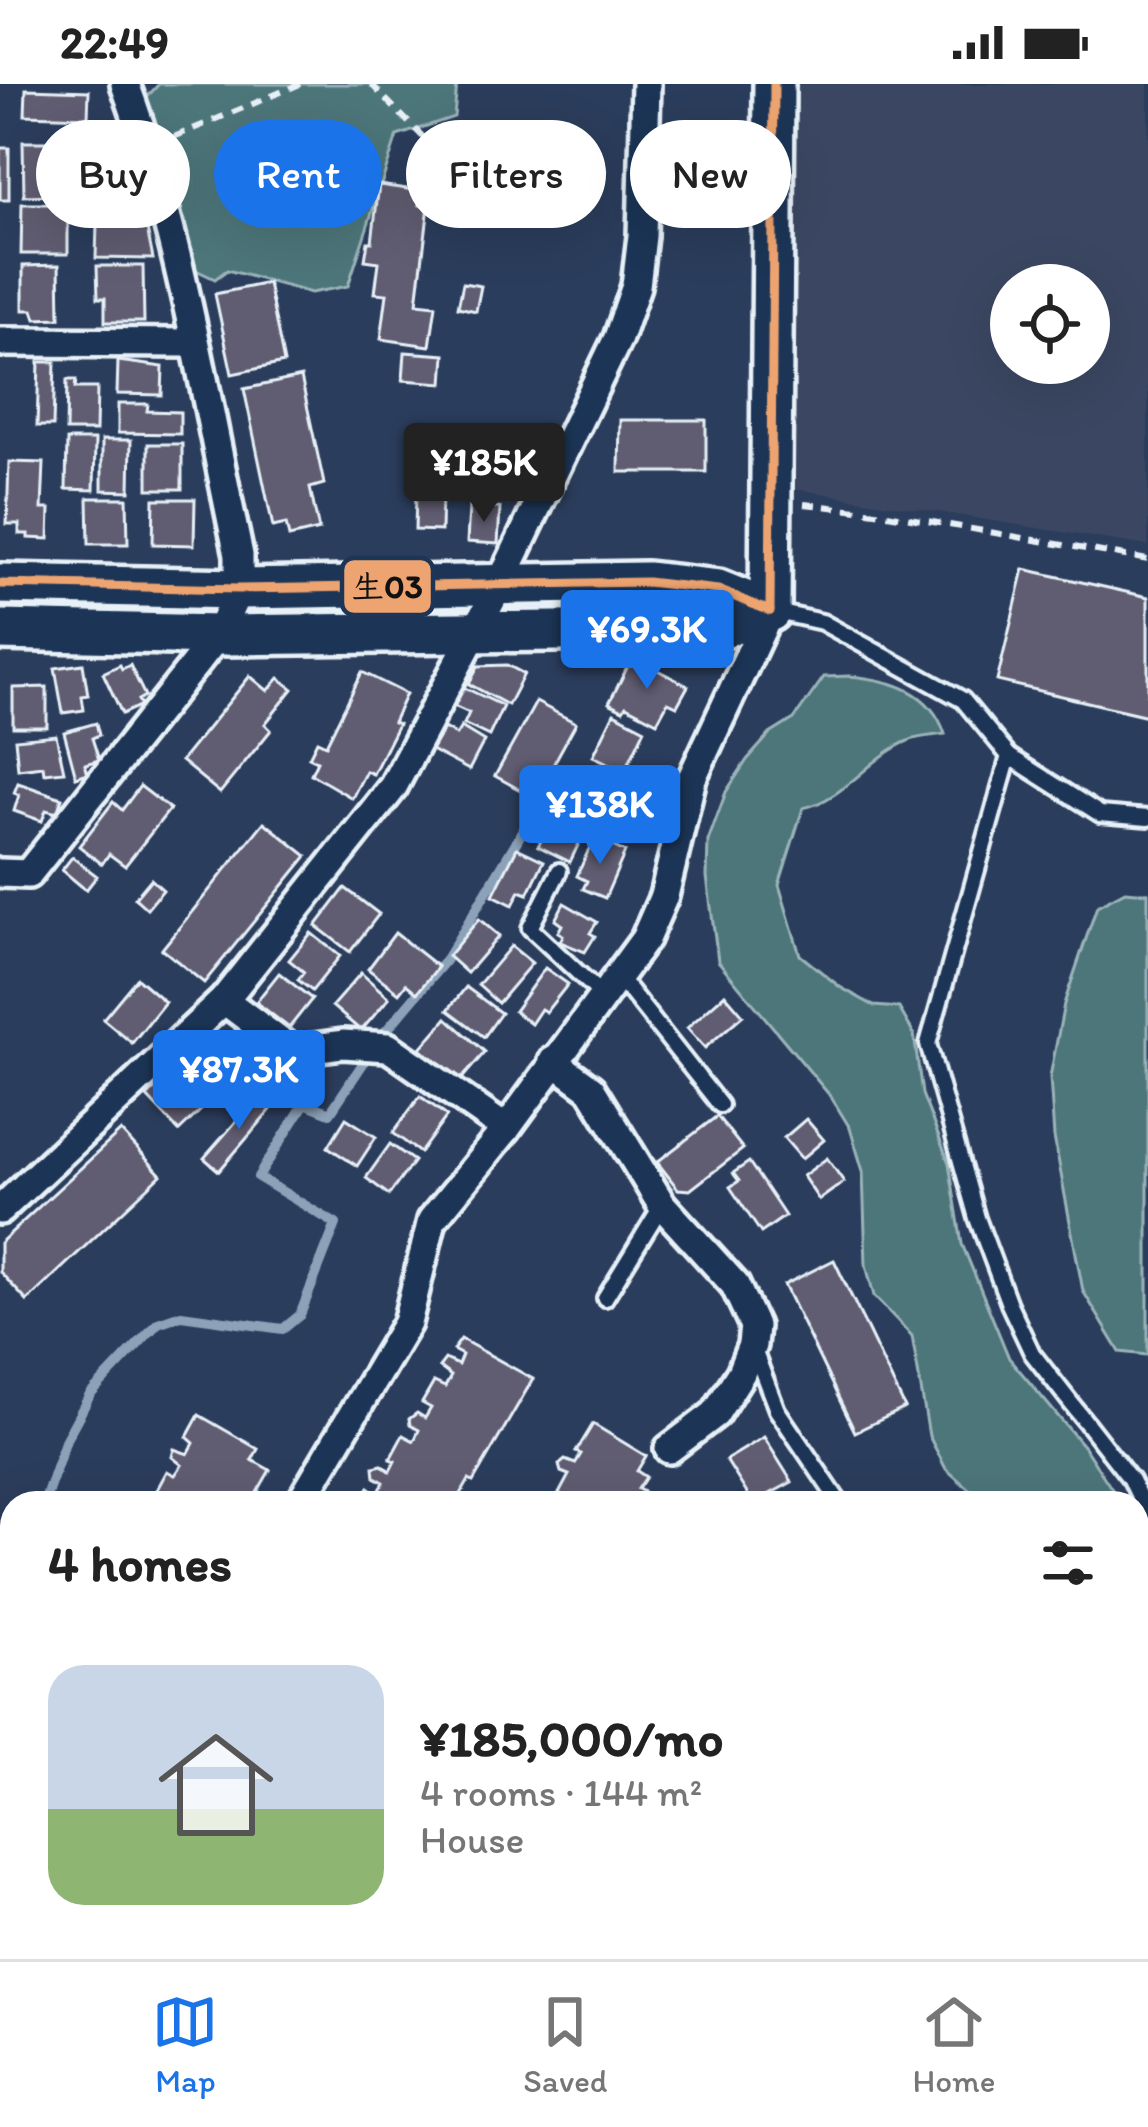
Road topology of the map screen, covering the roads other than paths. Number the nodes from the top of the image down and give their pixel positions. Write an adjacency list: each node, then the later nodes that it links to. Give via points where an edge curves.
1 (125, 84): 5 (street, via 149,148)
2 (646, 84): 7 (street, via 636,286)
3 (774, 84): 9 (street)
4 (0, 342): 5 (street)
5 (194, 343): 8 (street, via 239,555)
6 (0, 584): 8 (street)
7 (499, 586): 8 (street); 9 (street, via 647,582 718,590); 11 (street)
8 (239, 589): 12 (street)
9 (770, 611): 11 (street, via 718,628); 13 (lane, via 822,622 963,700); 17 (street, via 692,778 664,896)
10 (0, 630): 12 (street)
11 (473, 633): 12 (street); 18 (street, via 393,787)
12 (218, 635): 16 (street, via 28,874)
13 (1009, 756): 14 (lane, via 1100,814); 29 (lane, via 928,1044 1009,1304 1032,1353)
14 (1148, 818)
15 (559, 872): 17 (lane, via 530,928)
16 (0, 873)
17 (611, 987): 19 (street); 20 (lane)
18 (224, 1000): 21 (street, via 292,1051 388,1047); 23 (street)
19 (553, 1061): 21 (street); 22 (street, via 591,1089)
20 (720, 1106)
21 (506, 1129): 27 (street, via 432,1220 407,1323)
22 (662, 1205): 24 (lane); 25 (street, via 736,1285 754,1326)
23 (0, 1210)
24 (604, 1298)
25 (752, 1345): 26 (street, via 715,1414); 28 (lane, via 777,1410)
26 (669, 1449)
27 (307, 1491)
28 (831, 1491)
29 (1136, 1491)

